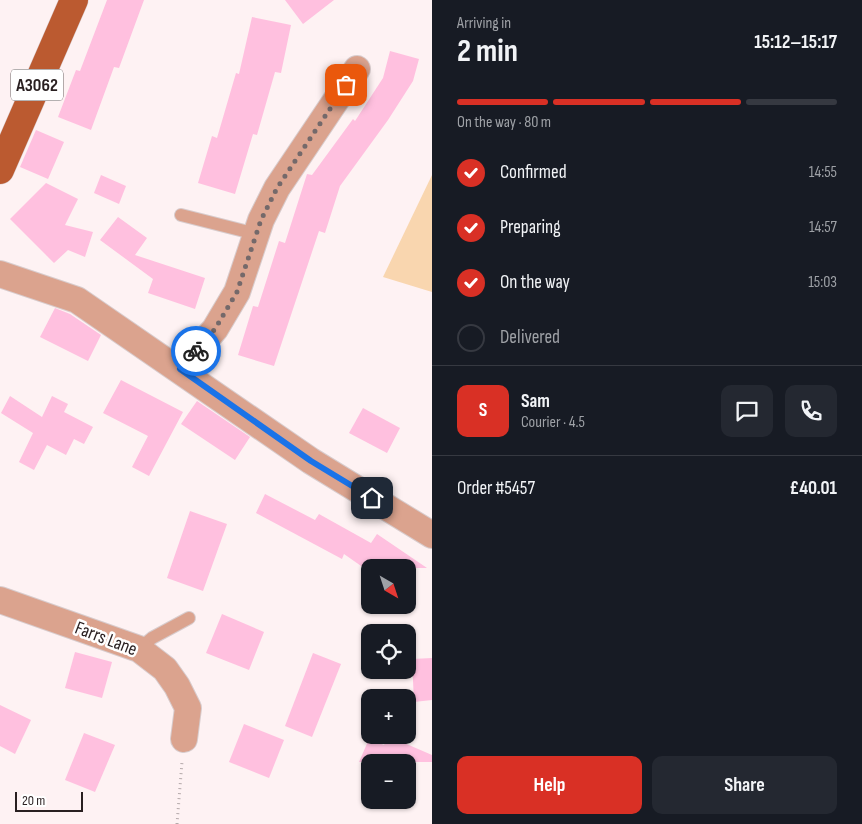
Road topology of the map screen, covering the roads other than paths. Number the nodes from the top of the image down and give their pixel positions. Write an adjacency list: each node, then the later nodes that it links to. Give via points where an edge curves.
1 (74, 0): 3 (main road, A3062)
2 (357, 69): 5 (street, via 293,160)
3 (0, 170)
4 (181, 215): 5 (lane)
5 (256, 234): 7 (street, via 237,292 215,329)
6 (0, 274): 7 (street, via 77,300)
7 (180, 369): 8 (street, via 311,461)
8 (432, 535)
9 (0, 600): 11 (street, Farrs Lane)
10 (189, 618): 11 (lane)
11 (139, 649): 12 (street, Farrs Lane, via 165,669 188,708)
12 (184, 739)

